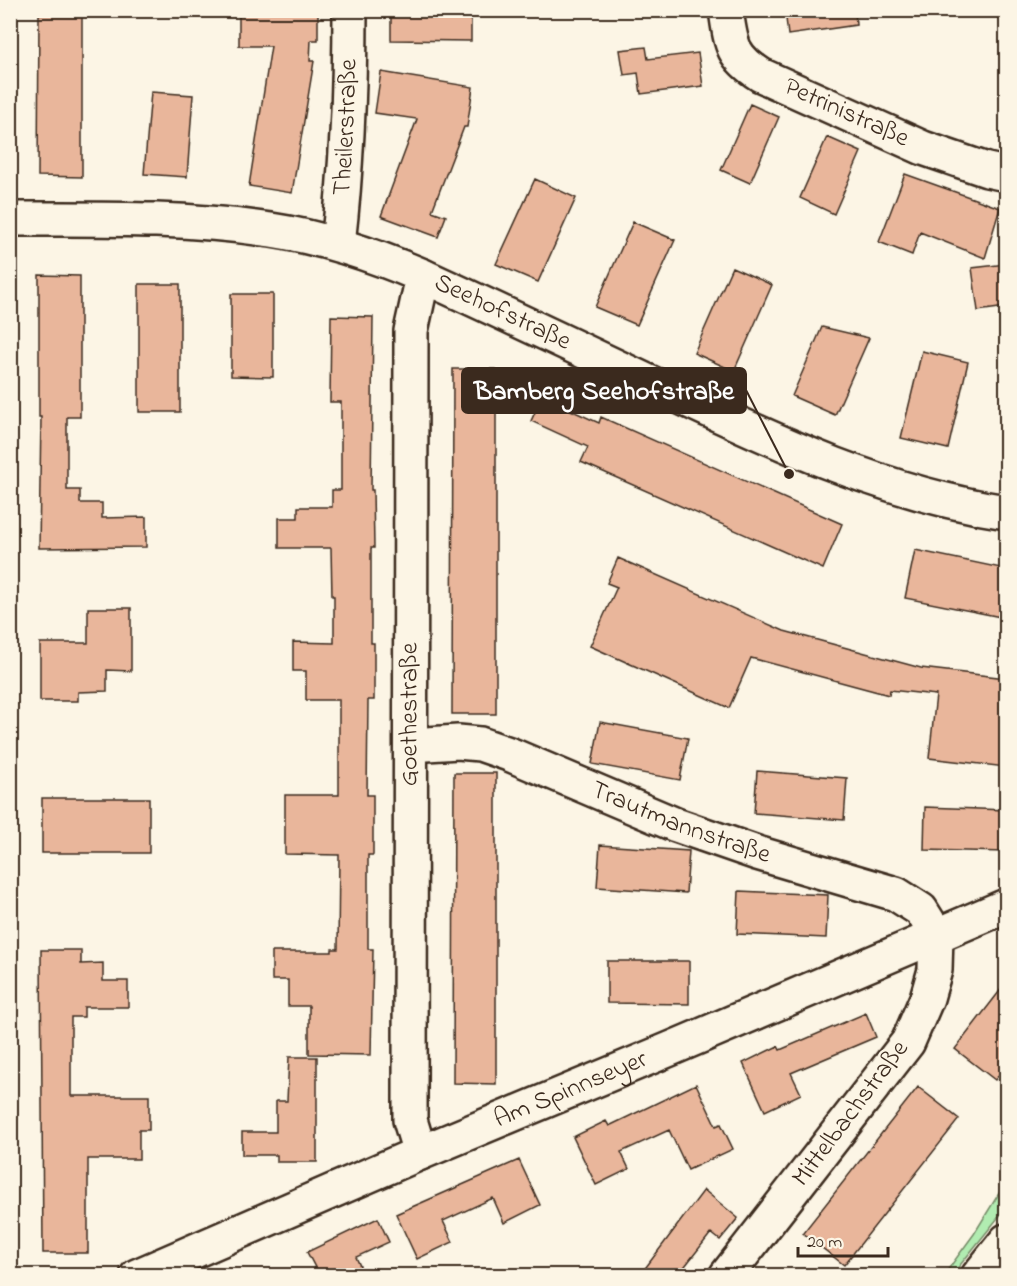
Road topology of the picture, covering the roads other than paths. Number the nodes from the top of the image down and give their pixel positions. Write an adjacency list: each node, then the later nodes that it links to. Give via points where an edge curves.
1 (350, 10): 5 (street, Theilerstraße, via 344,193)
2 (726, 10): 3 (street, Petrinistraße, via 730,41 742,63 761,75 923,148)
3 (1006, 174)
4 (10, 219): 5 (street, Seehofstraße, via 212,224 272,230)
5 (338, 244): 6 (street, Seehofstraße)
6 (423, 276): 7 (street, Seehofstraße, via 834,465 918,494); 8 (street, Goethestraße, via 411,331)
7 (1006, 512)
8 (411, 745): 10 (street, Trautmannstraße, via 480,744 509,754 676,825 757,854 896,894 921,910); 11 (street, Goethestraße, via 410,1120)
9 (1006, 906): 10 (street, Am Spinnseyer)
10 (936, 934): 11 (street, Am Spinnseyer); 14 (street, Mittelbachstraße, via 935,970 908,1042)
11 (420, 1153): 13 (street, Am Spinnseyer)
12 (1006, 1241): 15 (street)
13 (137, 1275)
14 (726, 1275)
15 (978, 1275)

